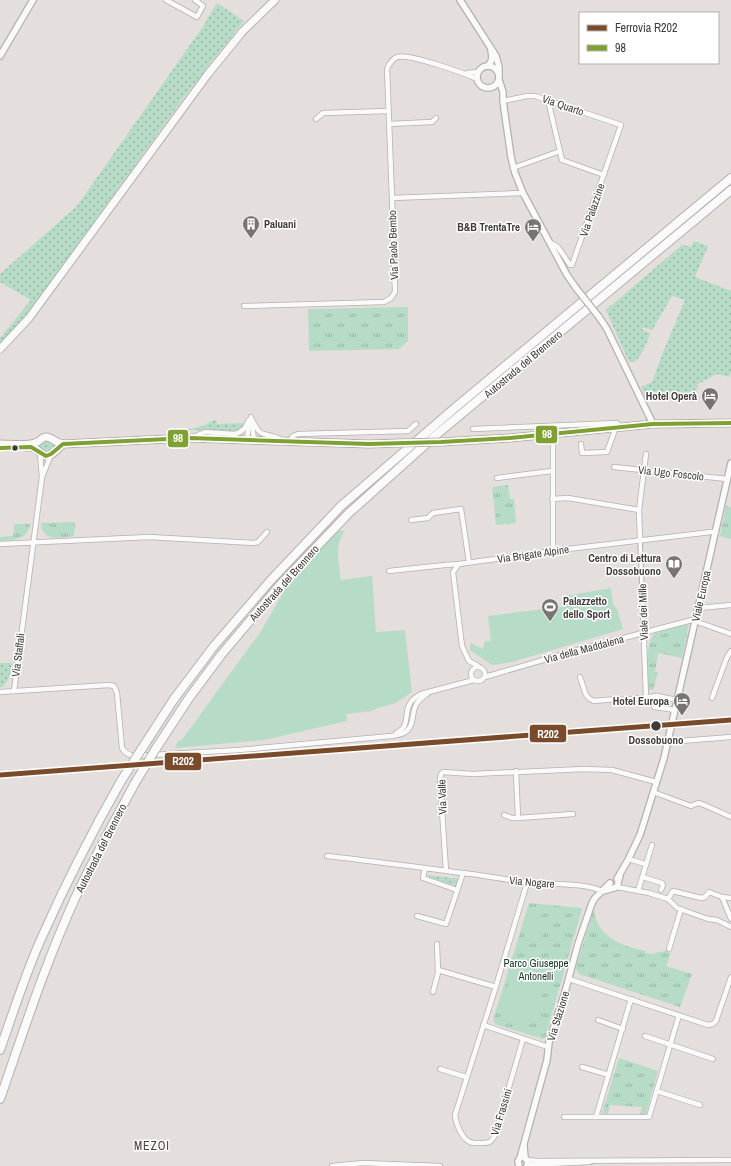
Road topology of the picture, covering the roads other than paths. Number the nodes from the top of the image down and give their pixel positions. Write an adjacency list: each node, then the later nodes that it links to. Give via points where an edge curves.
1 (33, 0): 7 (street)
2 (166, 0): 3 (street, via 197,17 203,6)
3 (195, 0)
4 (275, 0): 31 (main road, via 243,31 208,74 29,318)
5 (460, 0): 6 (street)
6 (491, 50): 8 (street, via 492,57); 11 (street, via 496,56)
7 (0, 56)
8 (488, 66): 9 (street); 11 (street, via 496,69)
9 (478, 72): 10 (street); 12 (street)
10 (465, 74): 12 (street); 17 (street, via 410,57 397,57 390,62 387,69)
11 (499, 74): 13 (street)
12 (477, 79): 14 (street, via 483,87)
13 (499, 80): 14 (street); 16 (street)
14 (494, 87): 16 (street)
15 (548, 100): 16 (street, Via Quarto, via 527,96); 21 (street, Via Quarto); 22 (street)
16 (503, 101): 23 (street)
17 (388, 110): 19 (street, via 323,113); 20 (street)
18 (436, 118): 20 (street, via 432,122)
19 (316, 119)
20 (389, 124): 28 (street)
21 (621, 125): 24 (street, Via Palazzine)
22 (560, 151): 23 (street); 24 (street, via 562,160)
23 (513, 168): 27 (street)
24 (604, 175): 29 (street, Via Palazzine, via 572,265 558,247)
25 (731, 178): 139 (highway, Autostrada del Brennero, bridge, via 341,506 271,580 214,646 174,699 121,781 85,847 41,940)
26 (731, 190): 146 (highway, Autostrada del Brennero, bridge, via 436,435 349,513 280,585 221,656 189,698 135,783 77,894 48,963)
27 (523, 193): 28 (street, Via Paolo Bembo); 29 (street)
28 (392, 198): 30 (street, Via Paolo Bembo, via 395,292 388,301)
29 (551, 243): 35 (street, bridge, via 567,275 607,329)
30 (244, 306)
31 (0, 349)
32 (251, 420): 38 (street, via 245,428 235,434 206,432); 39 (street); 41 (street, via 261,434 275,436)
33 (731, 423): 35 (main road)
34 (416, 424): 41 (street, via 408,431 298,434)
35 (650, 424): 36 (main road)
36 (618, 427): 37 (street, via 617,423); 41 (main road, bridge, via 441,442); 43 (street, via 608,452 582,453)
37 (473, 429)
38 (189, 438): 39 (main road); 46 (main road, via 63,444)
39 (250, 440): 41 (main road)
40 (38, 442): 42 (main road); 46 (main road, via 47,437 52,439); 47 (main road)
41 (287, 442)
42 (0, 444)
43 (581, 444)
44 (553, 445): 52 (street)
45 (0, 448): 47 (main road, via 31,447)
46 (54, 449): 47 (main road, via 46,456); 53 (street, Via Staffali)
47 (40, 453): 53 (street, Via Staffali)
48 (646, 454): 51 (street, Viale dei Mille)
49 (731, 463): 55 (street, Viale Europa)
50 (614, 467): 51 (street, Via Ugo Foscolo)
51 (645, 470): 55 (street, Via Ugo Foscolo); 57 (street, Viale dei Mille)
52 (552, 471): 54 (street); 56 (street)
53 (42, 477): 62 (street, Via Staffali)
54 (497, 478)
55 (728, 479): 60 (street, Viale Europa)
56 (552, 499): 57 (street, via 568,498); 64 (street)
57 (639, 510): 61 (street, Viale dei Mille)
58 (411, 520): 65 (street, via 428,518 433,513 461,509)
59 (267, 532): 62 (street, via 254,543 149,537)
60 (716, 532): 61 (street, Via Brigate Alpine); 69 (street, Viale Europa)
61 (640, 540): 64 (street, Via Brigate Alpine); 70 (street, Viale dei Mille)
62 (32, 543): 63 (street); 85 (street, Via Staffali)
63 (0, 544)
64 (553, 552): 65 (street, Via Brigate Alpine)
65 (470, 562): 66 (street, Via Brigate Alpine)
66 (459, 564): 67 (street, Via Brigate Alpine); 75 (street, via 453,572 453,578 462,646)
67 (389, 571)
68 (731, 605): 69 (street)
69 (699, 608): 71 (street, Viale Europa)
70 (644, 613): 72 (street, Viale dei Mille)
71 (696, 621): 72 (street, Via della Maddalena); 73 (street); 90 (street, Viale Europa)
72 (644, 633): 79 (street, Via della Maddalena); 88 (street, Viale dei Mille)
73 (731, 634)
74 (731, 650): 89 (street)
75 (470, 662): 76 (street); 78 (street)
76 (478, 666): 77 (street, Via della Maddalena); 78 (street, Via della Maddalena)
77 (484, 670): 79 (street, Via della Maddalena); 80 (street)
78 (471, 672): 82 (street); 83 (street, Via della Maddalena)
79 (496, 673): 80 (street, Via della Maddalena)
80 (485, 677): 82 (street, Via della Maddalena, via 479,681)
81 (580, 677): 88 (street, via 583,690 594,701)
82 (474, 680): 83 (street, Via della Maddalena)
83 (461, 682): 84 (street, Via della Maddalena, via 414,698 407,709 403,728 391,736 239,750 130,755 124,752 121,743 117,693)
84 (114, 686): 85 (street, Via Staffali)
85 (14, 691): 86 (street)
86 (0, 692)
87 (658, 696): 88 (street); 90 (street); 91 (street, via 652,700 654,707)
88 (646, 698)
89 (712, 698)
90 (677, 700): 91 (street, Viale Europa)
91 (675, 710): 92 (street, Viale Europa)
92 (671, 728): 94 (street, Via Stazione)
93 (731, 737): 94 (street)
94 (668, 742): 96 (street, Via Stazione)
95 (516, 771): 96 (street, Via Valle, via 612,770); 101 (street); 107 (street, Via Valle, via 441,774)
96 (656, 782): 97 (street, Via Stazione)
97 (653, 792): 100 (street, via 691,806 702,804); 104 (street, Via Stazione, via 640,835)
98 (573, 814): 101 (street)
99 (504, 815): 101 (street)
100 (731, 817)
101 (518, 818)
102 (652, 845): 105 (street)
103 (326, 856): 106 (street, Via Nogare)
104 (629, 859): 105 (street); 111 (street, Via Stazione)
105 (646, 864): 109 (street)
106 (425, 869): 107 (street, Via Nogare); 112 (street, via 424,878)
107 (446, 871): 108 (street, Via Nogare)
108 (463, 873): 110 (street, Via Nogare); 112 (street)
109 (643, 877): 113 (street, via 662,883); 115 (street)
110 (527, 882): 114 (street, Via Nogare, via 580,886); 128 (street, Via Frassini)
111 (616, 882): 114 (street, Via Stazione); 115 (street)
112 (457, 890): 120 (street, via 446,924)
113 (662, 890)
114 (602, 891): 127 (street, Via Stazione, via 590,908)
115 (638, 891): 118 (street)
116 (722, 897): 117 (street); 118 (street, via 709,892 701,898 673,891); 121 (street)
117 (731, 898)
118 (668, 899): 119 (street)
119 (682, 909): 122 (street); 124 (street)
120 (417, 916)
121 (731, 919)
122 (731, 927)
123 (436, 944): 125 (street)
124 (669, 949)
125 (438, 970): 128 (street); 129 (street)
126 (731, 977): 131 (street, via 713,1024 708,1025)
127 (569, 980): 130 (street); 138 (street, Via Stazione)
128 (496, 987): 133 (street, Via Frassini)
129 (433, 992)
130 (631, 999): 131 (street); 134 (street)
131 (679, 1015): 137 (street)
132 (598, 1020): 134 (street)
133 (483, 1025): 136 (street); 144 (street, Via Frassini)
134 (623, 1029): 143 (street)
135 (645, 1036): 137 (street)
136 (523, 1039): 138 (street); 144 (street, Via Frassini, via 492,1141 468,1140 456,1122 455,1115)
137 (670, 1044): 140 (street); 145 (street)
138 (548, 1047): 151 (street, Via Stazione)
139 (0, 1050)
140 (713, 1059)
141 (582, 1067): 143 (street)
142 (440, 1069): 144 (street)
143 (609, 1075): 149 (street)
144 (466, 1077)
145 (657, 1091): 147 (street); 149 (street, via 649,1117)
146 (0, 1099)
147 (700, 1105)
148 (564, 1117): 149 (street)
149 (596, 1117)
150 (731, 1160): 151 (street)
151 (522, 1163)
152 (332, 1166): 153 (street, via 363,1163)
153 (440, 1166)

